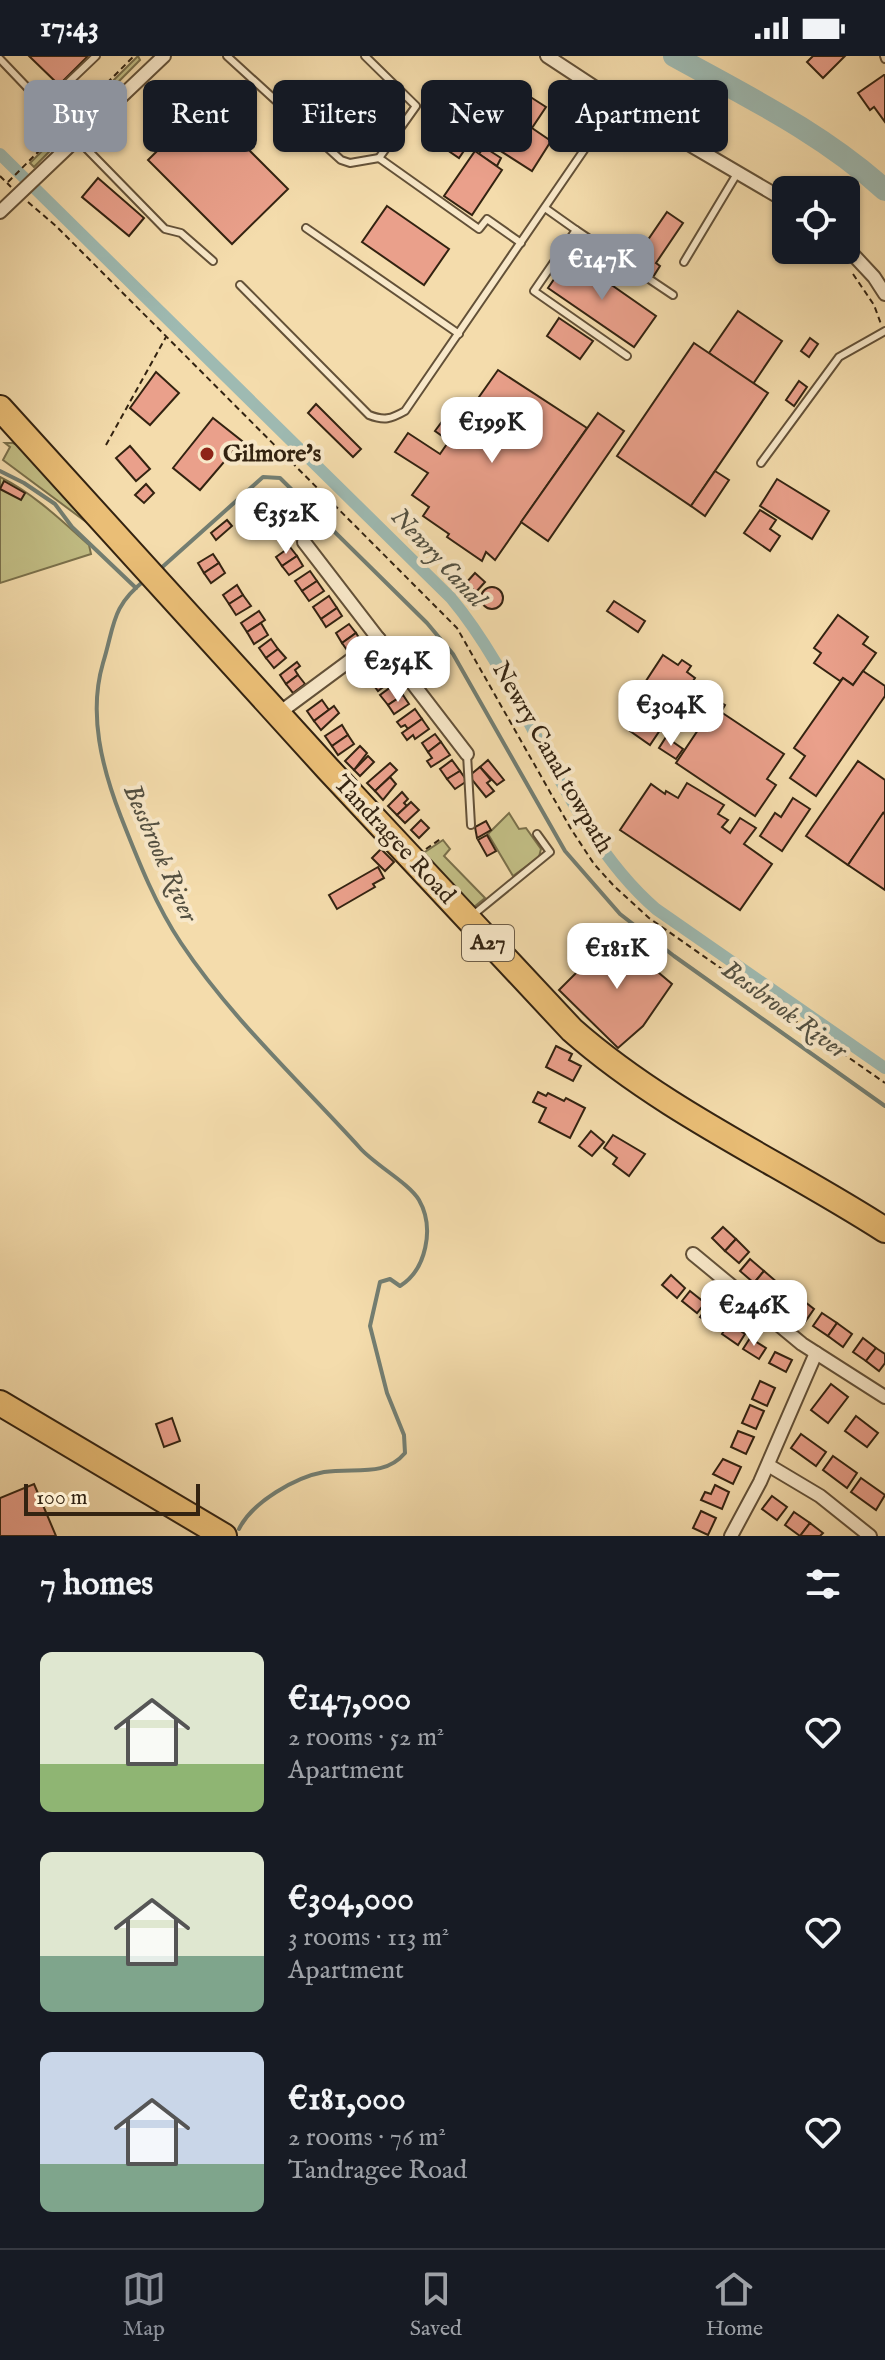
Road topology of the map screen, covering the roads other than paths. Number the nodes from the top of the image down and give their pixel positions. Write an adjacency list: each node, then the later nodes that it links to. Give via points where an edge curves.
1 (96, 56): 6 (lane, via 42,103)
2 (164, 56): 8 (street)
3 (227, 56): 13 (lane, via 341,160)
4 (365, 56): 13 (lane, via 416,106)
5 (547, 56): 7 (street)
6 (0, 59)
7 (584, 80)
8 (127, 90)
9 (61, 152): 17 (street, via 24,197)
10 (91, 152): 21 (lane, via 165,229 181,233)
11 (583, 152): 16 (lane)
12 (703, 152): 14 (street)
13 (379, 158): 20 (lane, via 479,229 487,219)
14 (738, 172): 15 (street); 22 (lane)
15 (772, 193)
16 (545, 208): 19 (lane); 20 (lane)
17 (0, 212)
18 (306, 228): 28 (lane)
19 (576, 230): 26 (lane); 29 (lane, via 534,291)
20 (521, 243): 28 (lane)
21 (213, 261)
22 (684, 262)
23 (860, 262): 25 (street)
24 (240, 285): 28 (lane, via 347,396 378,419 405,411)
25 (885, 294)
26 (673, 295)
27 (885, 332): 31 (lane, via 839,357)
28 (459, 334)
29 (627, 356)
30 (4, 419): 34 (highway, Tandragee Road / A27)
31 (761, 463)
32 (304, 542): 33 (street)
33 (379, 639): 34 (street); 35 (street)
34 (279, 713): 38 (highway, Tandragee Road / A27)
35 (467, 754): 36 (lane)
36 (471, 825)
37 (537, 834): 38 (lane, via 550,852)
38 (467, 920): 39 (highway, Tandragee Road / A27, via 567,1024 618,1067)
39 (885, 1230)
40 (693, 1254): 41 (street)
41 (816, 1353): 42 (street); 44 (street)
42 (885, 1397)
43 (0, 1403): 45 (highway)
44 (768, 1465): 46 (street); 47 (street, via 820,1496)
45 (224, 1536)
46 (731, 1536)
47 (870, 1536)

